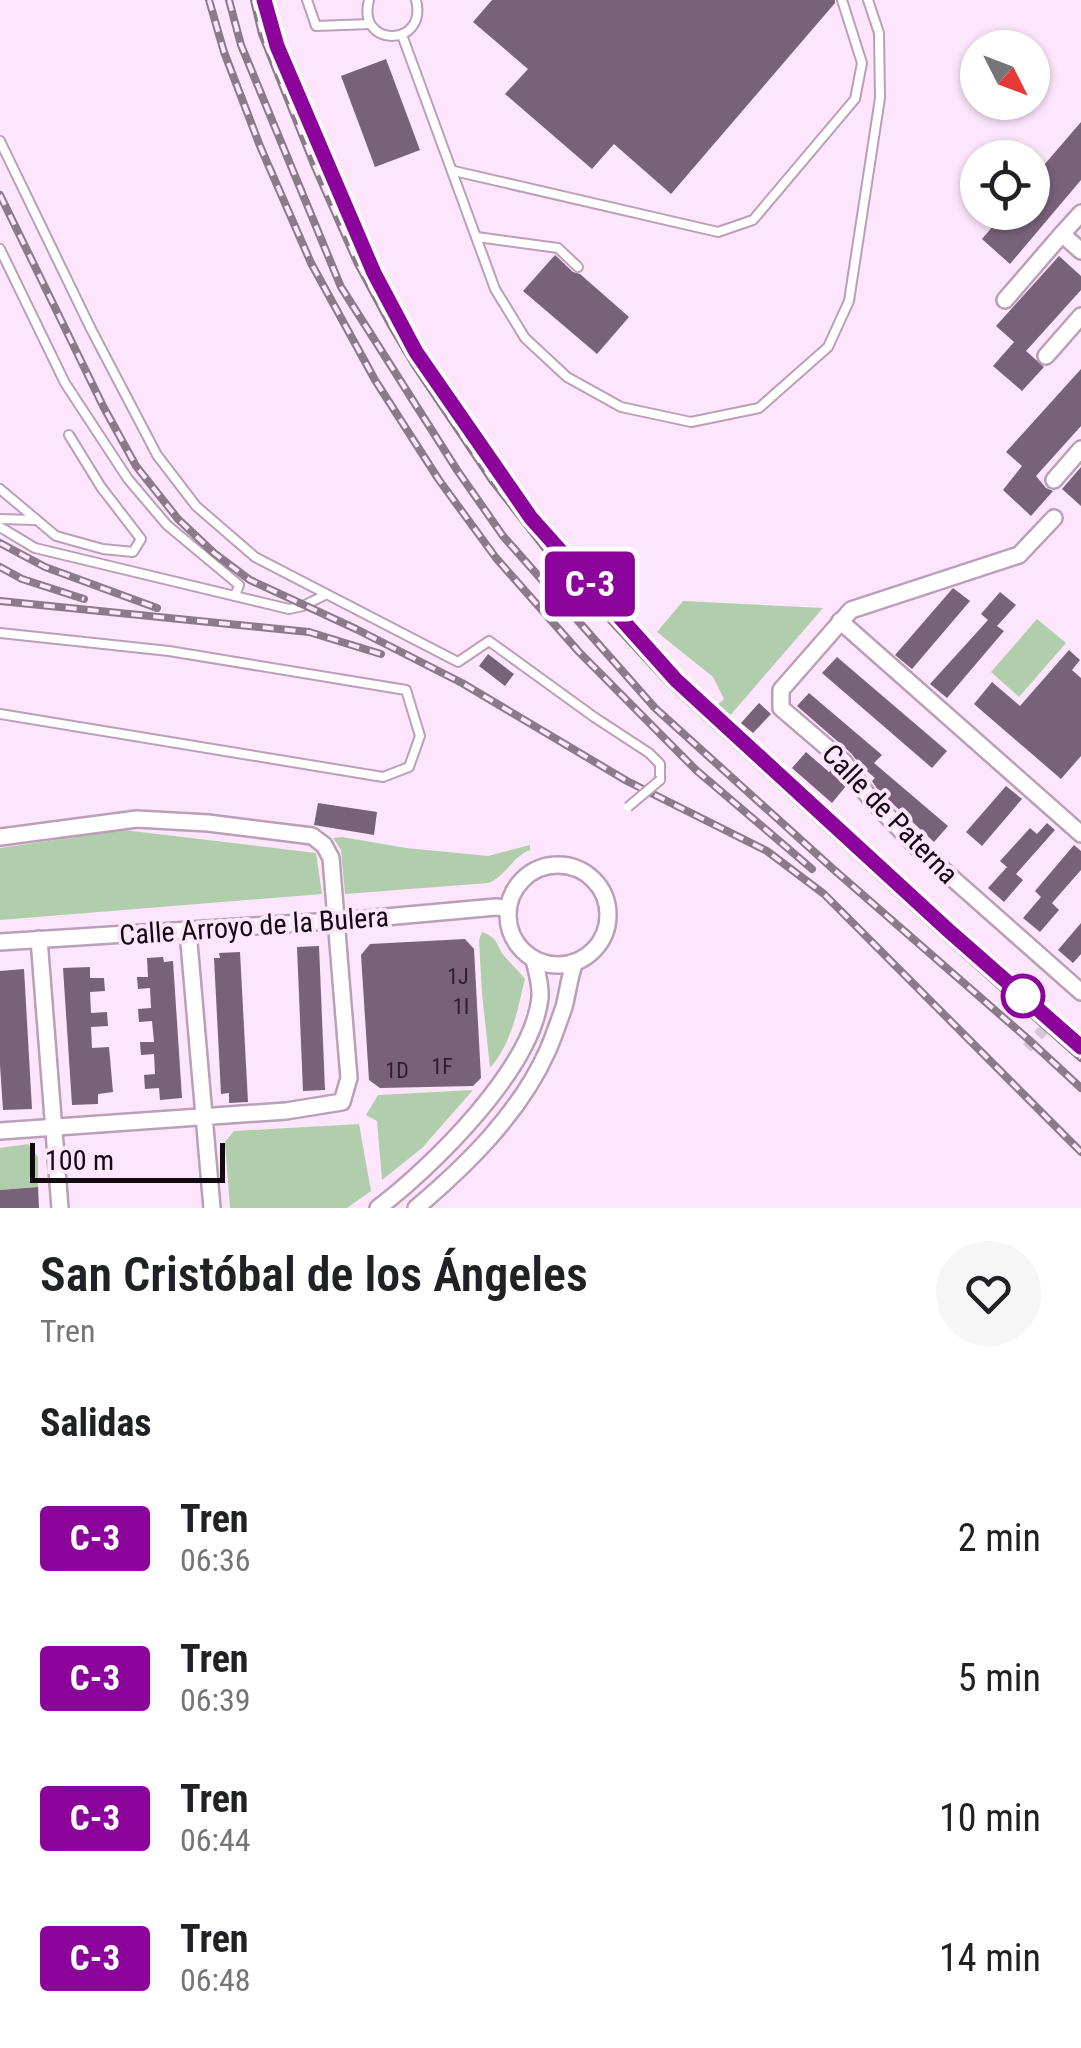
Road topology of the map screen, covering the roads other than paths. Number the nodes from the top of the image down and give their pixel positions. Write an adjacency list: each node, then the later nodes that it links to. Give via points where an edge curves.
1 (307, 0): 6 (lane, via 316,26)
2 (369, 0): 6 (lane)
3 (416, 0): 7 (lane, via 415,24)
4 (842, 0): 9 (lane, via 862,63 855,99 753,220 718,232)
5 (868, 0): 12 (lane, via 879,32 880,98 849,300 828,347 758,408 690,422 621,407 567,377 524,338 495,289)
6 (370, 24): 7 (lane, via 385,36)
7 (402, 35): 9 (lane)
8 (0, 142): 27 (lane, via 156,456 196,506 255,558)
9 (454, 172): 12 (lane)
10 (1081, 213): 11 (street)
11 (1062, 234): 14 (street); 16 (street)
12 (477, 237): 15 (lane, via 558,248)
13 (0, 249): 28 (lane, via 65,383 128,479 167,525 239,585)
14 (1081, 251)
15 (578, 267)
16 (1005, 300)
17 (1081, 316): 18 (street)
18 (1046, 356)
19 (69, 435): 25 (lane, via 141,539 133,552 103,549 56,536)
20 (1081, 449): 21 (street)
21 (1054, 480)
22 (0, 489): 25 (lane)
23 (1054, 518): 29 (street, Calle de Paterna, via 1019,555 851,610)
24 (0, 519): 25 (lane)
25 (38, 520)
26 (0, 528): 28 (lane, via 35,548)
27 (325, 595): 28 (lane, via 289,608); 32 (lane, bridge, via 458,662 489,640 660,764 660,780)
28 (235, 596)
29 (840, 622): 33 (street); 42 (street, Calle de Paterna, via 781,690 781,708 844,762 917,847)
30 (0, 633): 31 (lane, via 169,651 406,690 420,736 410,767 383,777)
31 (0, 714)
32 (628, 807)
33 (1081, 834)
34 (0, 838): 36 (street, via 137,819 312,836 331,858)
35 (507, 908): 36 (street, Calle Arroyo de la Bulera); 40 (street, via 512,938); 41 (street, via 522,878 536,868 570,865 585,872 606,897 608,913 600,943)
36 (336, 921): 37 (street, Calle Arroyo de la Bulera); 43 (street, via 349,1078 342,1102)
37 (188, 932): 38 (street, Calle Arroyo de la Bulera); 43 (street)
38 (39, 939): 39 (street, Calle Arroyo de la Bulera); 44 (street)
39 (0, 942)
40 (534, 960): 41 (street); 48 (street, via 540,998 512,1066 438,1155)
41 (575, 962): 49 (street, via 531,1082 456,1174)
42 (1081, 992)
43 (204, 1116): 44 (street); 47 (street)
44 (52, 1126): 45 (street); 46 (street)
45 (0, 1131)
46 (60, 1208)
47 (212, 1208)
48 (378, 1208)
49 (416, 1208)

